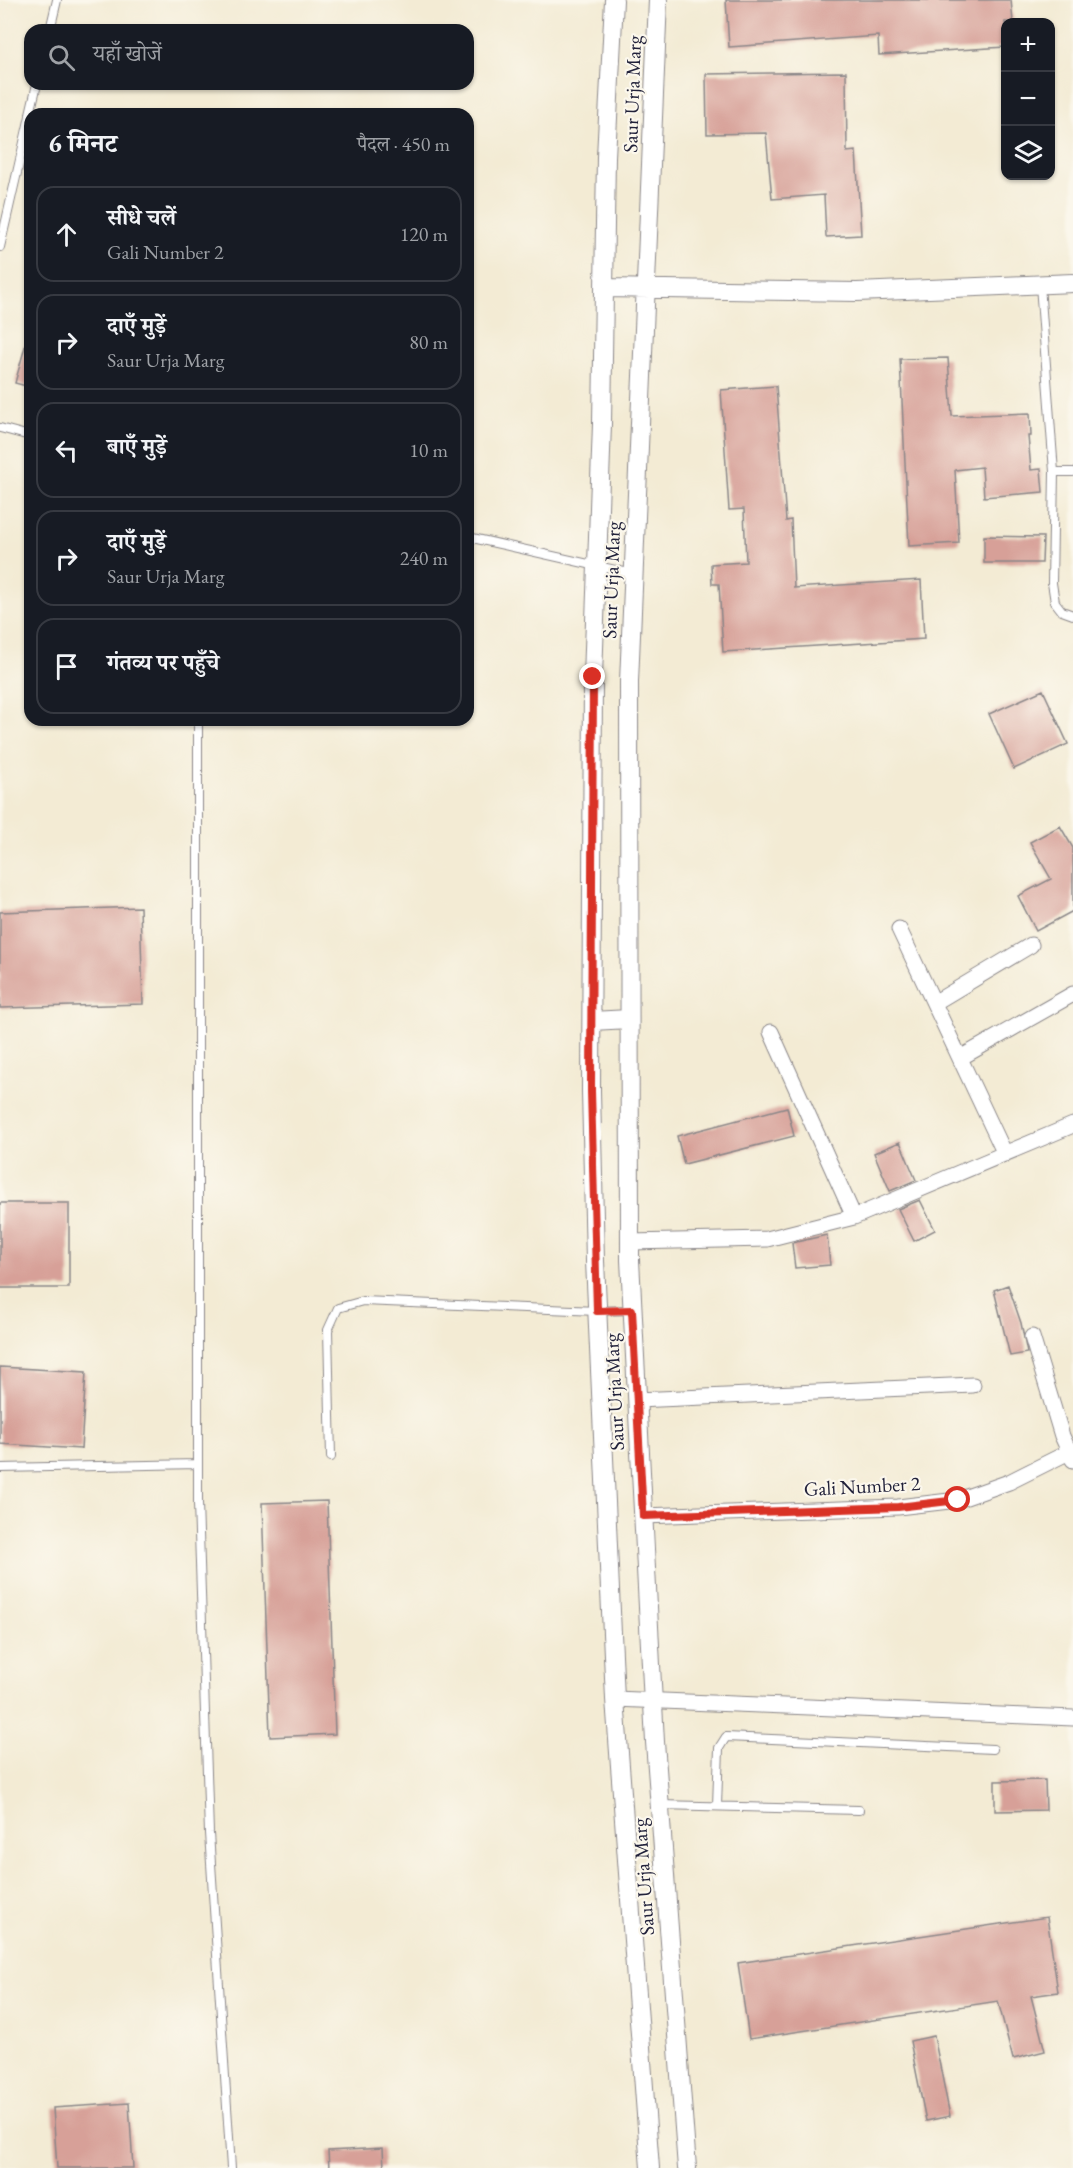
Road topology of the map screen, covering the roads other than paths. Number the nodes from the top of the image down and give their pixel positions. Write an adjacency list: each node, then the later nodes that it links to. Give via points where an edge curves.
1 (57, 0): 4 (lane)
2 (614, 0): 11 (street, Saur Urja Marg, via 606,157)
3 (658, 0): 12 (street, Saur Urja Marg)
4 (51, 24)
5 (36, 90): 6 (lane)
6 (32, 108)
7 (24, 141): 8 (lane)
8 (0, 247)
9 (1073, 283): 10 (street)
10 (1040, 285): 12 (street, via 857,292); 15 (lane)
11 (605, 288): 12 (street); 18 (street, Saur Urja Marg)
12 (646, 288): 19 (street, Saur Urja Marg)
13 (0, 428): 14 (lane)
14 (24, 434)
15 (1054, 472): 16 (lane); 20 (lane, via 1052,583 1056,602 1062,611)
16 (1073, 472)
17 (474, 538): 18 (lane)
18 (597, 567): 19 (lane); 27 (street, Saur Urja Marg)
19 (633, 574): 26 (street, Saur Urja Marg, via 629,682)
20 (1073, 615)
21 (198, 726): 41 (lane)
22 (899, 928): 25 (street)
23 (1031, 945): 25 (street)
24 (1073, 994): 29 (street)
25 (934, 1003): 29 (street)
26 (629, 1019): 27 (street); 33 (street, Saur Urja Marg)
27 (592, 1021): 35 (street, Saur Urja Marg)
28 (771, 1032): 32 (street)
29 (960, 1058): 31 (street)
30 (1073, 1125): 31 (street)
31 (1005, 1154): 32 (street)
32 (854, 1217): 33 (street, via 767,1239)
33 (630, 1242): 34 (street, Saur Urja Marg)
34 (632, 1310): 35 (lane); 38 (street, Saur Urja Marg)
35 (597, 1311): 40 (lane, via 363,1301 338,1308 328,1338); 44 (street, Saur Urja Marg)
36 (1032, 1337): 39 (street)
37 (973, 1385): 38 (street)
38 (637, 1400): 43 (street, Saur Urja Marg)
39 (1071, 1455): 43 (street, Gali Number 2, via 958,1500 874,1508)
40 (331, 1457)
41 (198, 1464): 42 (lane); 51 (lane, via 210,1833)
42 (0, 1468)
43 (643, 1516): 45 (street, Saur Urja Marg)
44 (615, 1698): 45 (street); 52 (street, Saur Urja Marg)
45 (653, 1701): 46 (street); 48 (street, Saur Urja Marg)
46 (1073, 1718)
47 (993, 1749): 49 (lane, via 726,1737 719,1748)
48 (660, 1805): 49 (lane); 53 (street, Saur Urja Marg)
49 (717, 1806): 50 (lane)
50 (859, 1810)
51 (231, 2168)
52 (650, 2168)
53 (687, 2168)

